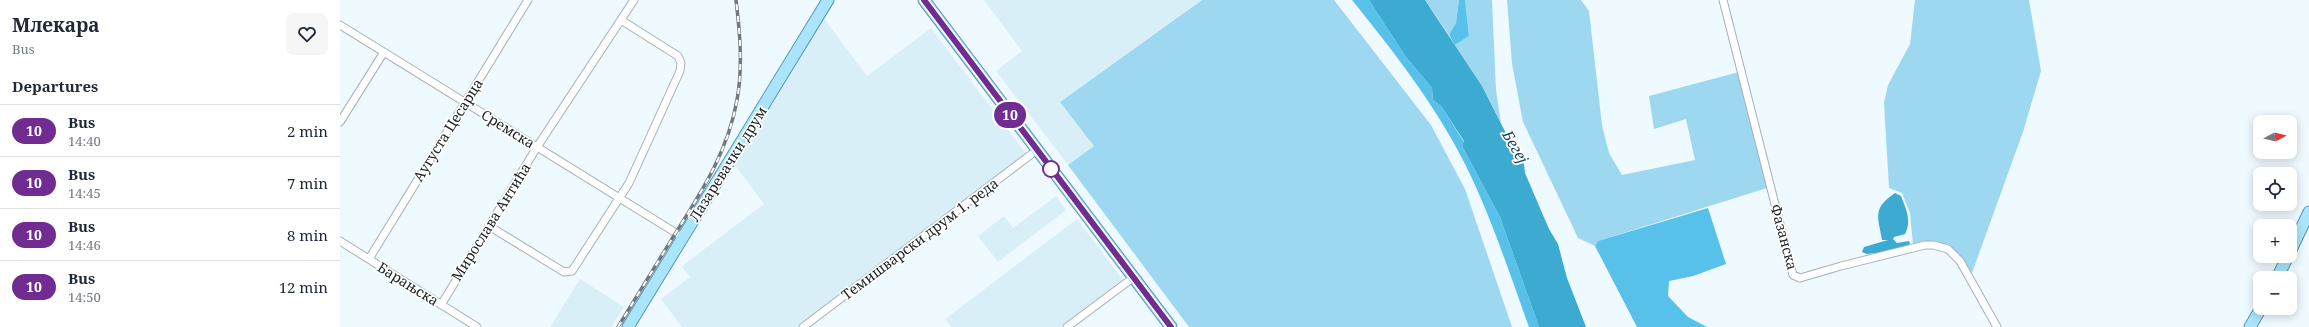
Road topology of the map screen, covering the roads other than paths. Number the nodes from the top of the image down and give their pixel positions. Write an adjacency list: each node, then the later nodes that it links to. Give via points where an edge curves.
1 (528, 0): 9 (street, Аугуста Цесарца)
2 (634, 0): 6 (street, Мирослава Антића)
3 (828, 0): 24 (main road, Лазаревачки друм)
4 (924, 0): 12 (main road)
5 (1723, 0): 28 (street, Фазанска, via 1793,275 1800,278 1925,246 1942,246 1955,253)
6 (621, 20): 11 (street, Мирослава Антића); 13 (street, via 678,56 681,64 640,163)
7 (340, 25): 8 (street, Сремска)
8 (384, 52): 9 (street, Сремска); 10 (street)
9 (465, 102): 11 (street, Сремска); 19 (street, Аугуста Цесарца)
10 (340, 122)
11 (537, 147): 13 (street, Сремска); 15 (street, Мирослава Антића)
12 (1037, 150): 20 (main road); 25 (street, Темишварски друм 1. реда)
13 (619, 199): 15 (street, via 572,271 564,272); 16 (street, Сремска)
14 (2309, 212): 17 (main road)
15 (489, 226): 21 (street, Мирослава Антића)
16 (676, 233)
17 (2297, 237)
18 (340, 241): 19 (street, Барањска)
19 (369, 259): 21 (street, Барањска)
20 (1134, 278): 26 (street); 27 (main road)
21 (441, 304): 23 (street, Барањска)
22 (2257, 315): 29 (main road)
23 (477, 327)
24 (628, 327)
25 (803, 327)
26 (1068, 327)
27 (1171, 327)
28 (1997, 327)
29 (2250, 327)

